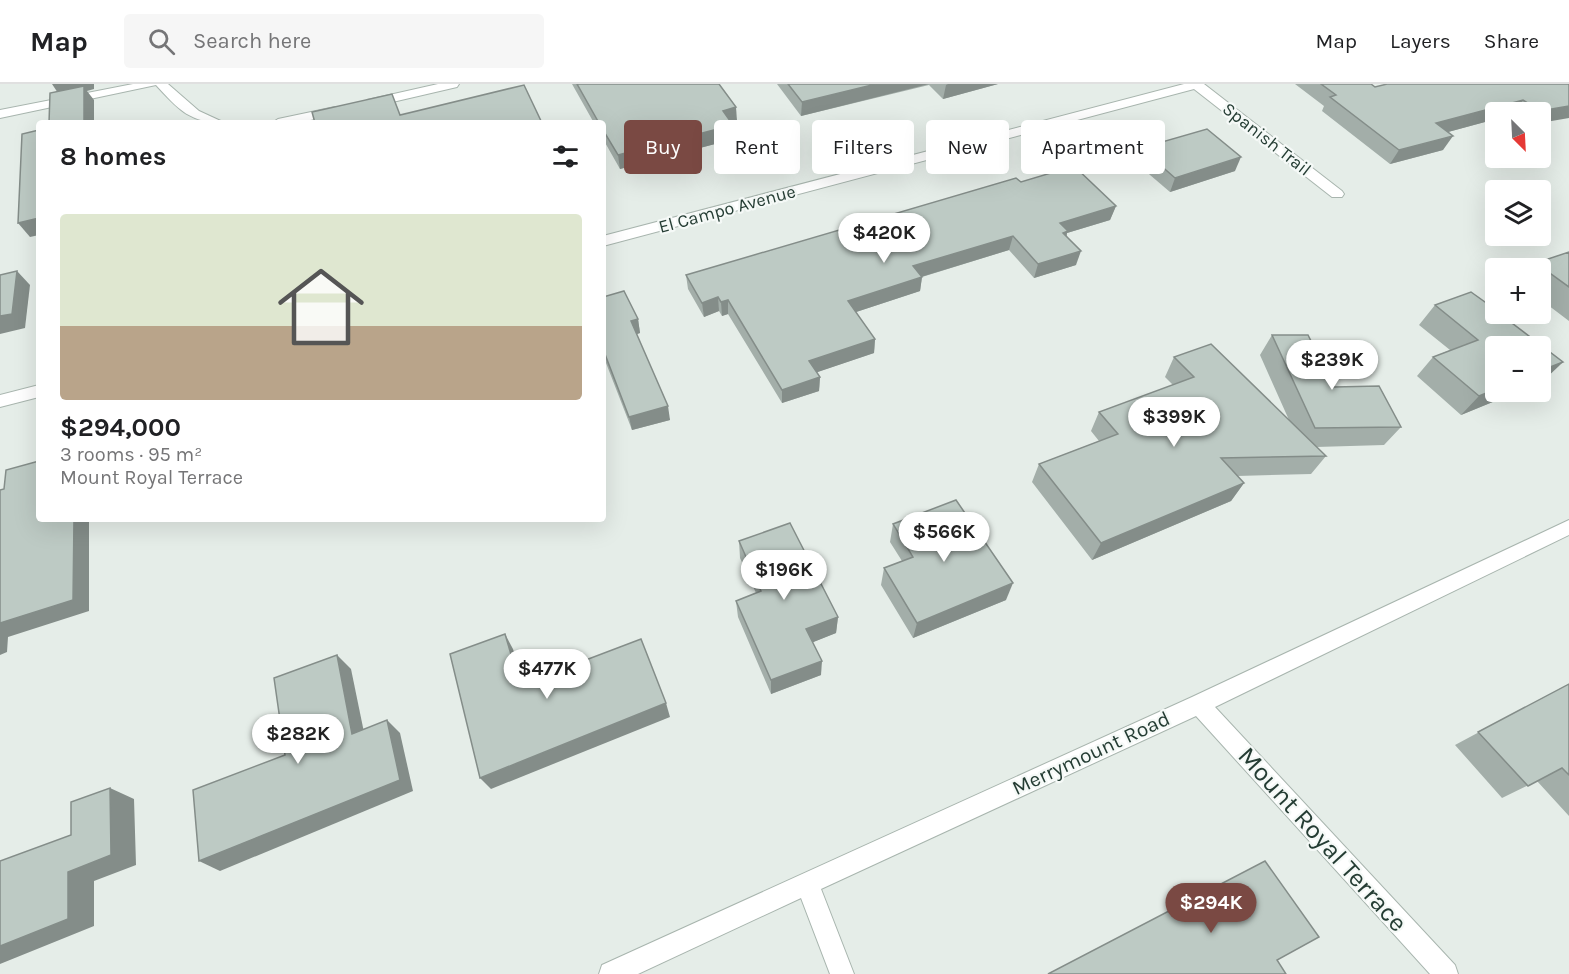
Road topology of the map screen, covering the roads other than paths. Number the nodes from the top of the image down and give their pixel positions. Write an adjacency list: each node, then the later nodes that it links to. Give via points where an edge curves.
1 (151, 84): 5 (street)
2 (161, 84): 6 (street)
3 (453, 84): 7 (street)
4 (1197, 84): 8 (street, Spanish Trail); 9 (street, El Campo Avenue)
5 (0, 114)
6 (204, 120)
7 (292, 120)
8 (1337, 194)
9 (606, 241)
10 (36, 392): 11 (street)
11 (0, 401)
12 (1569, 527): 13 (street, Merrymount Road)
13 (1199, 704): 14 (street, Merrymount Road); 17 (street, Mount Royal Terrace)
14 (807, 883): 15 (street, Merrymount Road); 16 (street)
15 (611, 974)
16 (842, 974)
17 (1446, 974)

